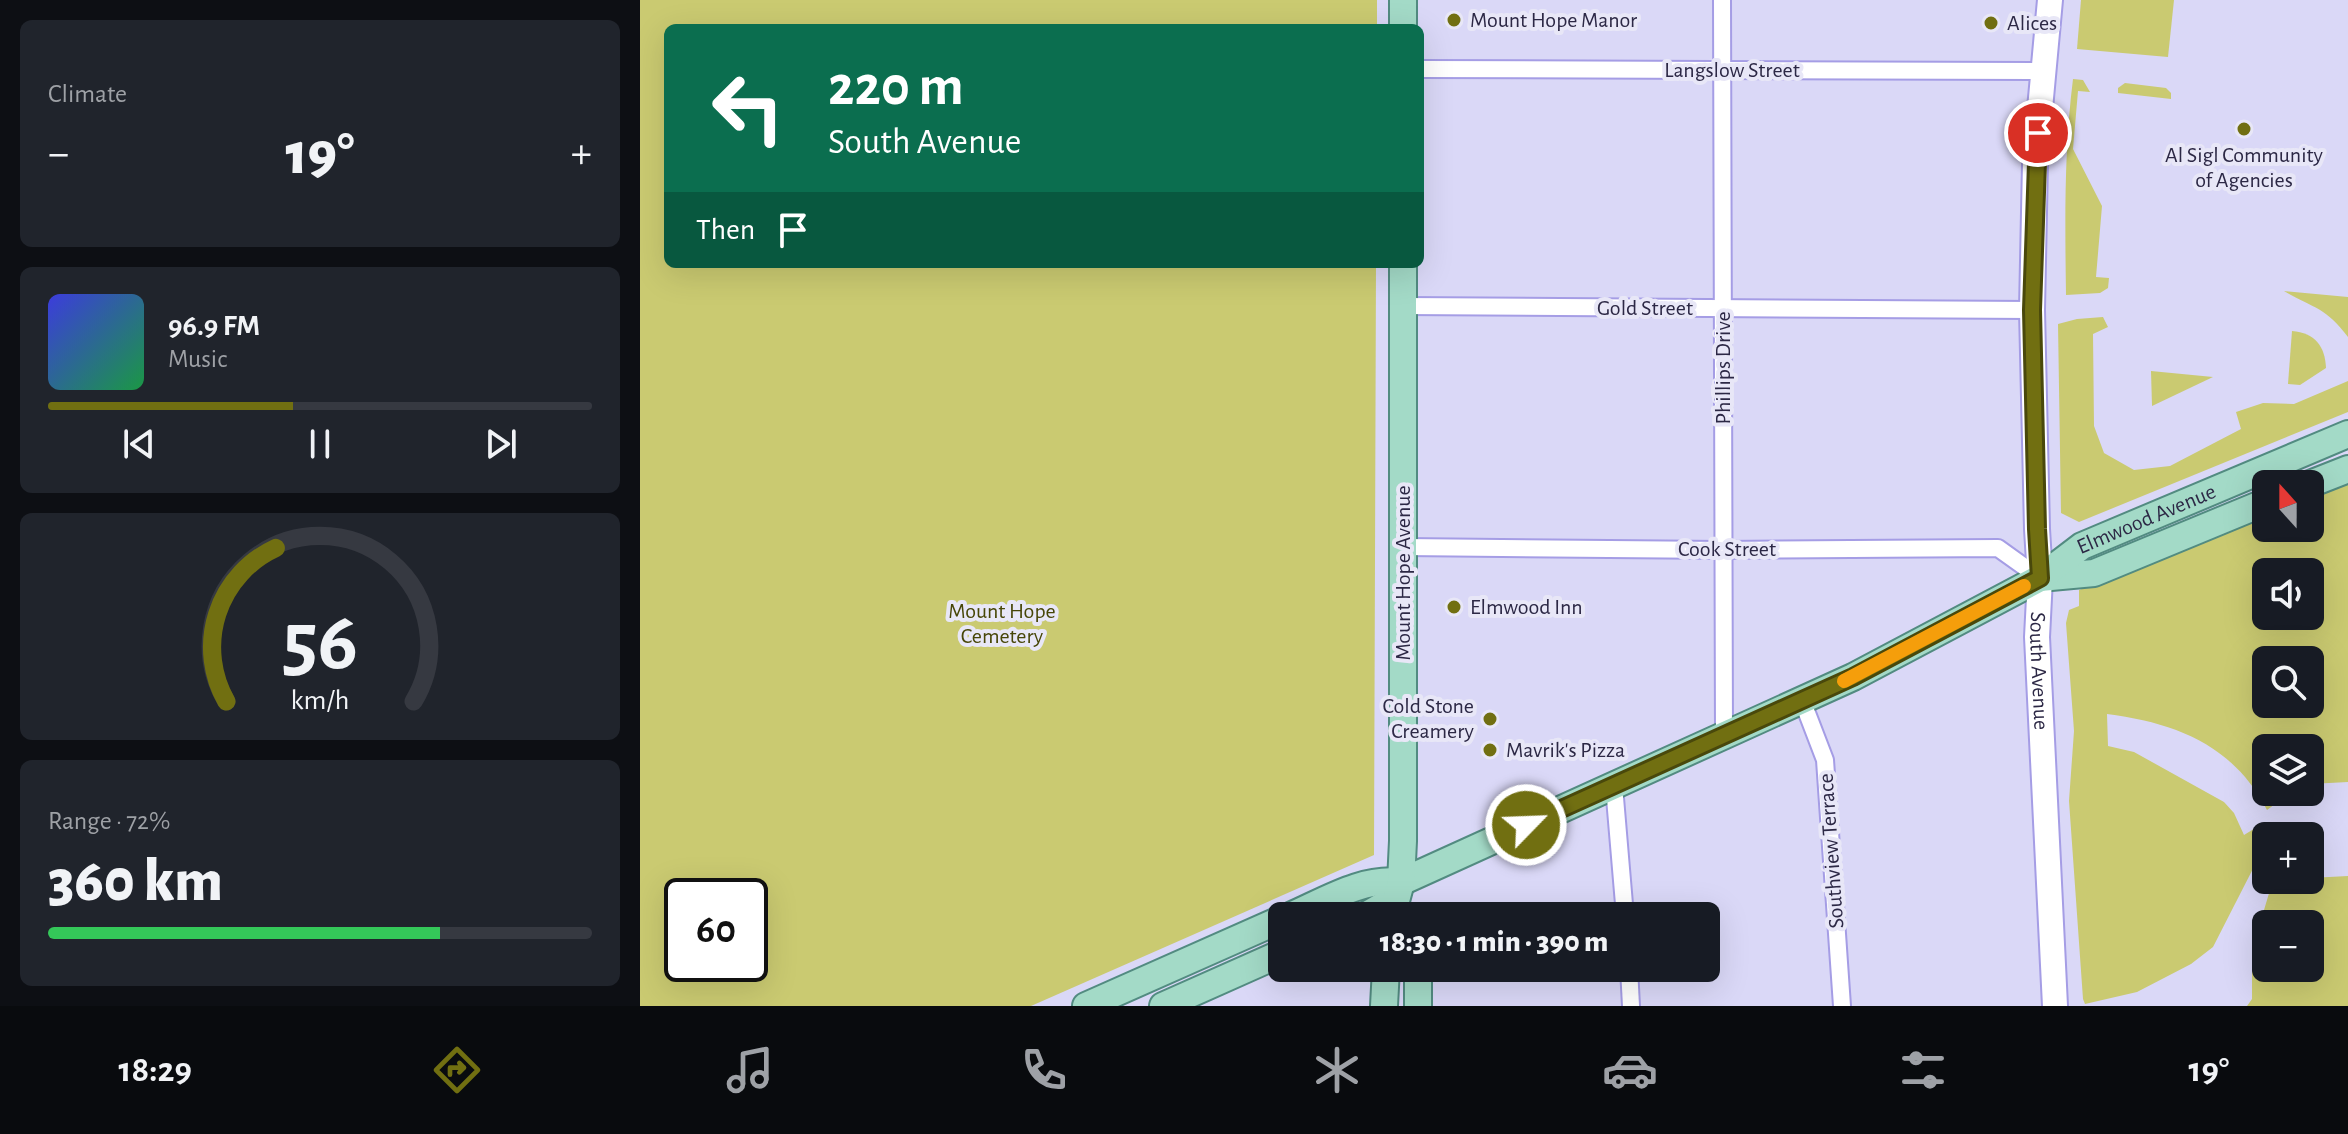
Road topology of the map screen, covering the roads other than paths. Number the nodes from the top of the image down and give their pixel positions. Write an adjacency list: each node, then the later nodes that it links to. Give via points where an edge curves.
1 (1403, 0): 4 (main road)
2 (1722, 0): 6 (street, Phillips Drive)
3 (2050, 0): 7 (main road, South Avenue)
4 (1403, 24)
5 (1424, 69): 6 (street, Langslow Street)
6 (1723, 70): 7 (street, Langslow Street); 10 (street, Phillips Drive)
7 (2044, 71): 11 (main road, South Avenue, via 2035,163)
8 (1403, 268): 9 (main road, Mount Hope Avenue)
9 (1403, 306): 10 (street, Gold Street); 16 (main road, Mount Hope Avenue)
10 (1723, 309): 11 (street, Gold Street); 17 (street, Phillips Drive)
11 (2032, 310): 18 (main road, South Avenue)
12 (2348, 434): 18 (main road, Elmwood Avenue, via 2082,546)
13 (2348, 469): 14 (main road)
14 (2324, 478)
15 (2252, 508): 18 (main road, Elmwood Avenue, via 2094,573)
16 (1404, 547): 17 (street, Cook Street); 22 (main road, Mount Hope Avenue)
17 (1722, 550): 18 (street, Cook Street, via 1998,548); 20 (street, Phillips Drive)
18 (2040, 578): 19 (main road, Elmwood Avenue); 39 (main road, South Avenue, via 2037,637)
19 (1802, 700): 20 (main road, Elmwood Avenue); 38 (street, Southview Terrace, via 1825,760)
20 (1724, 736): 21 (main road, Elmwood Avenue)
21 (1614, 786): 22 (main road, Elmwood Avenue); 27 (street)
22 (1401, 882): 23 (main road, Elmwood Avenue, via 1361,885); 24 (main road, Elmwood Avenue); 25 (main road, Mount Hope Avenue); 26 (main road, Mount Hope Avenue)
23 (1322, 902)
24 (1386, 902)
25 (1396, 902)
26 (1407, 902)
27 (1624, 902)
28 (1268, 925): 33 (main road)
29 (1268, 959): 34 (main road)
30 (1385, 982): 35 (main road)
31 (1418, 982): 36 (main road)
32 (1630, 982): 37 (street)
33 (1086, 1006)
34 (1163, 1006)
35 (1384, 1006)
36 (1418, 1006)
37 (1631, 1006)
38 (1842, 1006)
39 (2055, 1006)

